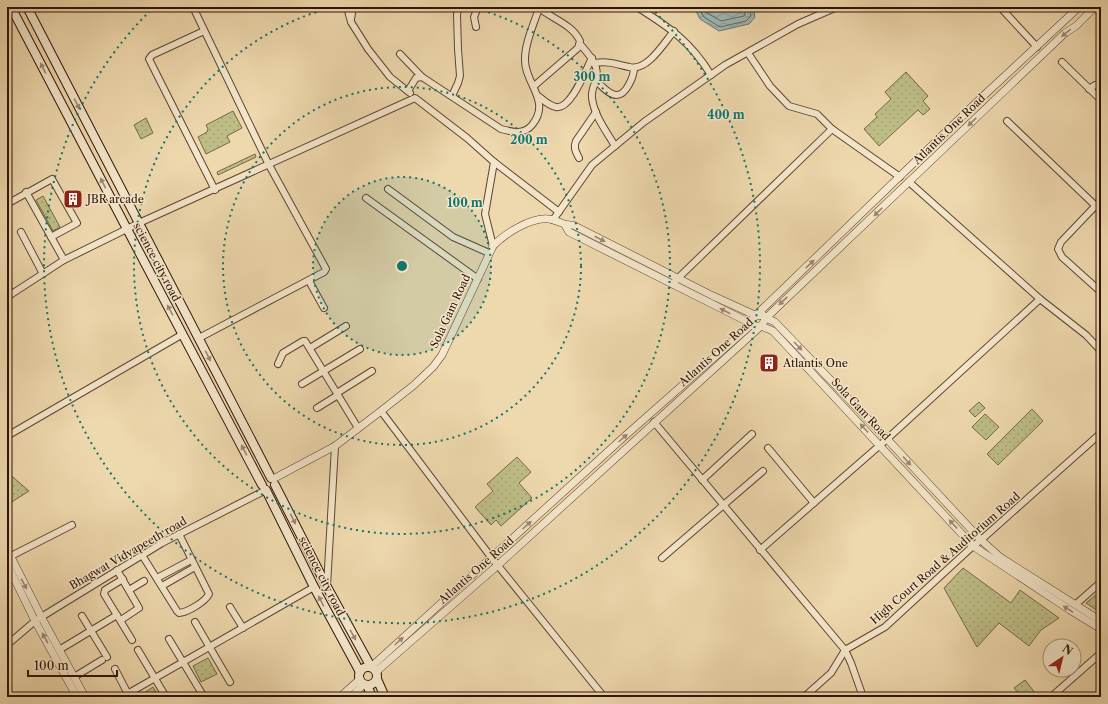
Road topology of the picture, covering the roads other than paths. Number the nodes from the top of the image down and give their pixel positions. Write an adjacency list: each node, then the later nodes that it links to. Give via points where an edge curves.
1 (12, 7): 57 (main road, science city road, one-way to 1)
2 (27, 7): 55 (main road, one-way to 55)
3 (193, 7): 16 (street)
4 (347, 7): 14 (street)
5 (353, 7): 14 (street)
6 (458, 7): 32 (street, via 460,76)
7 (478, 7): 15 (street, via 474,17)
8 (637, 7): 17 (street)
9 (837, 7): 20 (street, via 798,24)
10 (1000, 7): 19 (street)
11 (1079, 7): 19 (street, Atlantis One Road)
12 (1095, 7): 44 (street, Atlantis One Road, one-way to 44)
13 (538, 8): 18 (street, via 569,27 580,40); 28 (street, via 525,59 526,72)
14 (351, 22): 31 (street, via 390,77)
15 (476, 27)
16 (204, 31): 42 (street); 46 (street, via 152,55 149,59)
17 (674, 32): 24 (street, via 650,60); 25 (street, via 696,54)
18 (580, 44): 22 (street); 28 (street)
19 (1037, 47): 43 (street, Atlantis One Road)
20 (748, 53): 25 (street); 38 (street, via 770,86 789,106 817,114)
21 (400, 54): 26 (street)
22 (593, 61): 24 (street); 27 (street, via 597,68); 33 (street, via 574,94 564,105 553,106)
23 (1062, 62): 30 (street)
24 (634, 68): 27 (street, via 632,79 620,94 614,95)
25 (711, 75): 39 (street, via 644,122)
26 (422, 77): 31 (street, via 416,78); 32 (street)
27 (596, 81): 36 (street, via 592,97)
28 (534, 86): 33 (street)
29 (1101, 86): 30 (street)
30 (1089, 88): 35 (street)
31 (408, 91): 34 (street)
32 (452, 96): 33 (street, via 501,129 515,133 530,128 538,117)
33 (537, 96)
34 (415, 98): 41 (street, via 468,138); 42 (street)
35 (1101, 100)
36 (596, 112): 39 (street); 40 (street, via 576,141 574,148)
37 (1007, 121): 51 (street)
38 (832, 129): 43 (street); 63 (street)
39 (615, 146): 53 (street, via 592,165)
40 (579, 158)
41 (494, 162): 53 (street); 60 (street, via 485,214)
42 (269, 164): 46 (street); 65 (street, via 326,269)
43 (900, 177): 72 (street, Atlantis One Road, one-way to 43)
44 (909, 182): 70 (street); 73 (street, Atlantis One Road, one-way to 73)
45 (388, 189): 60 (street, via 453,237)
46 (215, 190): 55 (street)
47 (26, 192): 50 (street); 59 (street); 59 (street, via 52,179 77,223)
48 (366, 198): 64 (street)
49 (1101, 200): 51 (street)
50 (7, 204)
51 (1096, 206): 52 (street); 68 (street, via 1061,242 1058,249 1062,258)
52 (1101, 211)
53 (559, 212): 54 (street)
54 (554, 220): 56 (street, Sola Gam Road); 60 (street, Sola Gam Road, via 541,219 525,225 503,236)
55 (139, 223): 57 (street); 78 (main road)
56 (565, 225): 63 (street, Sola Gam Road, one-way to 63, via 573,225); 66 (street, Sola Gam Road, via 569,232)
57 (127, 229): 61 (street); 77 (main road, science city road, one-way to 57)
58 (21, 232): 62 (street)
59 (51, 237): 61 (street)
60 (491, 250): 64 (street, Sola Gam Road)
61 (64, 260): 62 (street)
62 (43, 274): 69 (street)
63 (678, 278): 66 (street); 72 (street, Sola Gam Road)
64 (478, 279): 88 (street, Sola Gam Road, via 438,361)
65 (309, 281): 71 (street); 78 (street)
66 (672, 284): 74 (street, Sola Gam Road, one-way to 66)
67 (7, 286): 69 (street)
68 (1101, 292)
69 (9, 295)
70 (1040, 299): 81 (street); 94 (street)
71 (324, 308)
72 (757, 316): 73 (street, Sola Gam Road, via 763,315); 74 (street, Atlantis One Road, via 753,318)
73 (766, 318): 76 (street, Atlantis One Road); 94 (street, Sola Gam Road, one-way to 94, via 775,322)
74 (752, 324): 76 (street, Sola Gam Road); 112 (street, Atlantis One Road, one-way to 74)
75 (346, 326): 79 (street)
76 (761, 326): 89 (street, Atlantis One Road); 95 (street, Sola Gam Road, one-way to 76, via 773,331)
77 (183, 334): 93 (street); 101 (main road, science city road, one-way to 77)
78 (199, 338): 100 (main road, one-way to 100)
79 (310, 348): 82 (street, via 303,341 282,354); 83 (street)
80 (360, 349): 83 (street)
81 (1101, 350)
82 (278, 364)
83 (324, 371): 85 (street); 86 (street)
84 (372, 371): 86 (street)
85 (302, 384)
86 (338, 394): 87 (street); 90 (street)
87 (318, 408)
88 (381, 412): 90 (street, Sola Gam Road); 112 (street)
89 (654, 422): 99 (street); 115 (street, Atlantis One Road)
90 (358, 428): 96 (street, Sola Gam Road)
91 (1101, 433): 106 (street, High Court Road & Auditorium Road)
92 (752, 434): 99 (street)
93 (7, 436)
94 (887, 439): 95 (street); 106 (street, Sola Gam Road, one-way to 106)
95 (880, 445): 102 (street); 107 (street, Sola Gam Road, one-way to 95)
96 (335, 446): 100 (street, Sola Gam Road); 125 (street)
97 (768, 448): 102 (street)
98 (763, 471): 103 (street)
99 (702, 480): 103 (street)
100 (273, 481): 101 (main road, via 265,479); 125 (main road, one-way to 125)
101 (264, 487): 105 (street, Bhagwat Vidyapeeth road); 124 (main road, science city road)
102 (814, 503): 109 (street)
103 (723, 505): 109 (street); 113 (street)
104 (72, 525): 111 (street)
105 (179, 534): 110 (street, Bhagwat Vidyapeeth road); 114 (street)
106 (981, 540): 107 (street, High Court Road & Auditorium Road); 127 (street, Sola Gam Road, via 1000,557)
107 (973, 546): 135 (street, Sola Gam Road, one-way to 107); 143 (street, High Court Road & Auditorium Road, via 885,626)
108 (7, 549): 111 (street)
109 (760, 550): 143 (street)
110 (142, 555): 118 (street, Bhagwat Vidyapeeth road); 119 (street)
111 (11, 556): 131 (street, one-way to 131)
112 (491, 557): 115 (street); 147 (street, Atlantis One Road, one-way to 112)
113 (662, 558)
114 (191, 560): 116 (street); 119 (street)
115 (498, 565): 147 (street, Atlantis One Road); 161 (street)
116 (195, 568): 123 (street); 123 (street, via 209,594 206,599 186,611 179,613)
117 (8, 569): 131 (street)
118 (117, 570): 120 (street); 131 (street, Bhagwat Vidyapeeth road)
119 (157, 578): 123 (street)
120 (123, 579): 126 (street); 130 (street, via 104,592)
121 (144, 581): 126 (street)
122 (1101, 582): 127 (street)
123 (162, 586)
124 (314, 587): 134 (street); 150 (main road, science city road, one-way to 124)
125 (327, 587): 147 (main road, one-way to 147)
126 (129, 590): 130 (street, via 139,608)
127 (1075, 605): 132 (street, Sola Gam Road)
128 (230, 606): 134 (street)
129 (82, 616): 136 (street)
130 (119, 618): 136 (street); 138 (street)
131 (38, 619): 139 (street, Bhagwat Vidyapeeth road); 141 (street); 153 (street, one-way to 131)
132 (1101, 621)
133 (195, 622): 140 (street)
134 (243, 628): 140 (street)
135 (1101, 629)
136 (91, 631): 141 (street); 148 (street, via 104,659)
137 (169, 639): 145 (street)
138 (132, 640)
139 (7, 645)
140 (210, 647): 145 (street); 151 (street)
141 (59, 650): 148 (street)
142 (138, 650): 149 (street)
143 (845, 650): 162 (street, High Court Road & Auditorium Road, via 831,673); 163 (street)
144 (1101, 653): 164 (street)
145 (183, 662): 149 (street); 156 (street)
146 (115, 669): 152 (street)
147 (375, 673): 150 (main road, via 373,684); 150 (main road, via 364,668); 160 (main road)
148 (74, 677): 154 (street)
149 (155, 678): 152 (street); 155 (street)
150 (363, 680): 157 (street); 158 (street); 159 (main road, science city road)
151 (230, 682)
152 (127, 696)
153 (77, 697)
154 (85, 697)
155 (166, 697)
156 (204, 697)
157 (340, 697)
158 (351, 697)
159 (372, 697)
160 (385, 697)
161 (604, 697)
162 (804, 697)
163 (863, 697)
164 (1051, 697)

